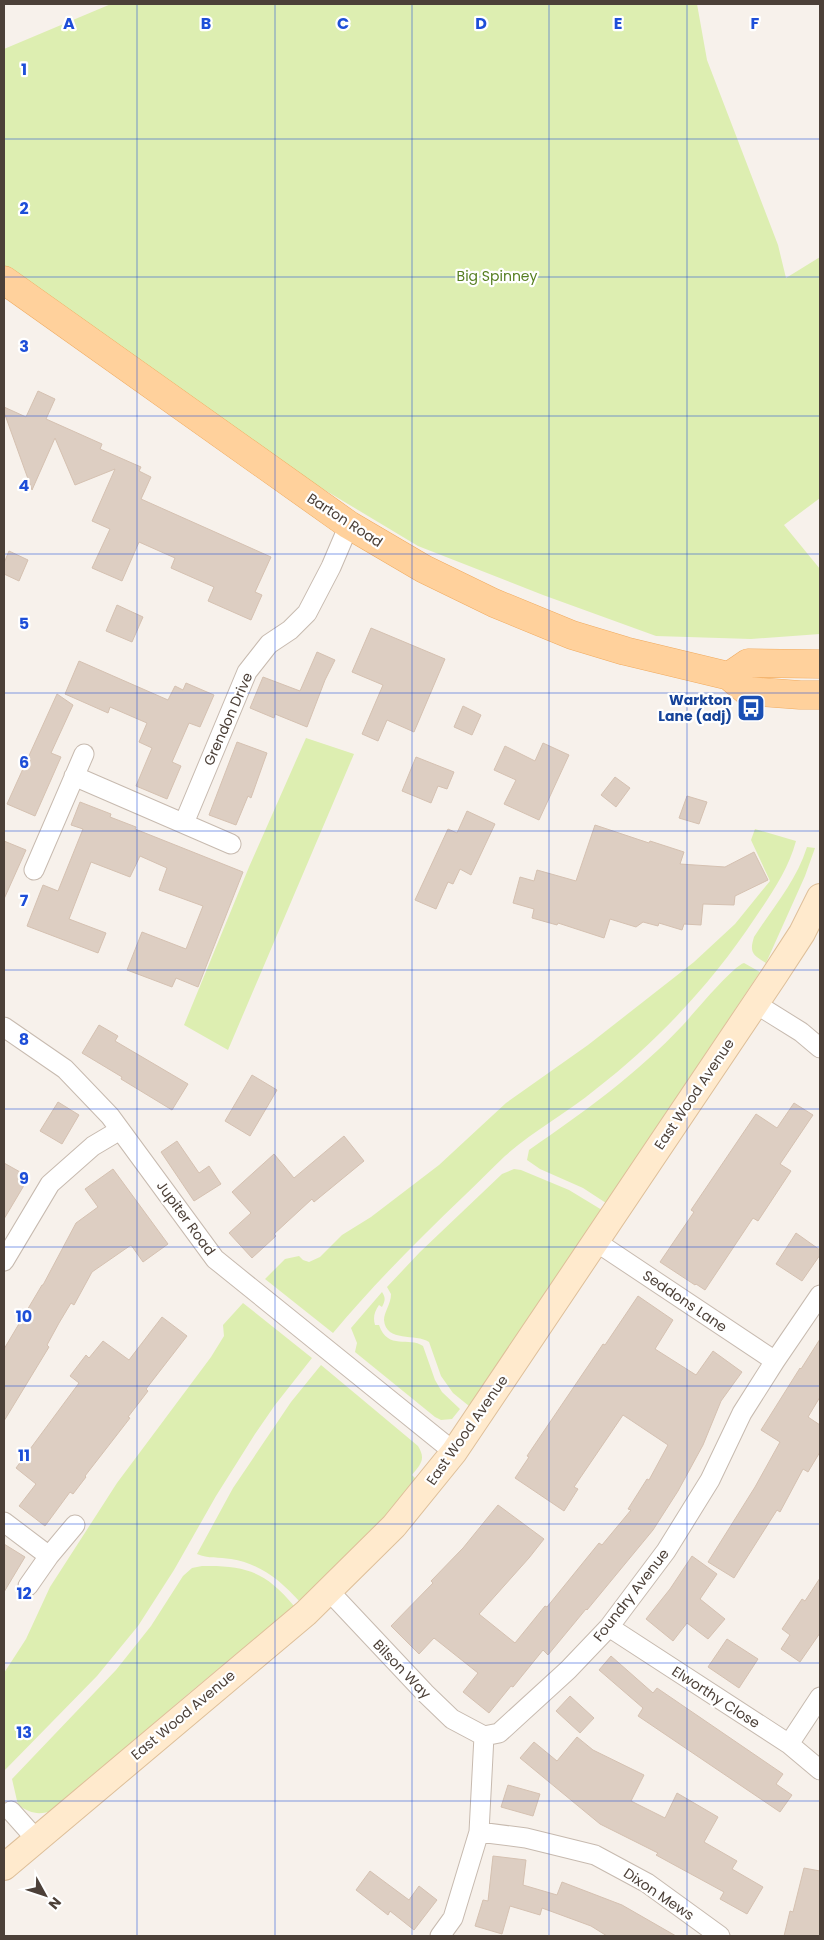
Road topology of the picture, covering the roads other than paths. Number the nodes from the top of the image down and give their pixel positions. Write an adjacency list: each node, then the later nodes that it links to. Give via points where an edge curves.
1 (4, 280): 2 (main road, Barton Road)
2 (350, 525): 4 (main road, Barton Road, via 424,569 494,603 572,635); 8 (street, Grendon Drive, via 307,613 270,644 247,672)
3 (820, 664): 4 (main road, via 748,663)
4 (729, 676): 5 (main road, Barton Road, via 747,691)
5 (820, 695)
6 (84, 754): 7 (street)
7 (74, 776): 8 (street); 10 (street)
8 (184, 823): 9 (street)
9 (232, 844)
10 (34, 870)
11 (820, 897): 12 (street, East Wood Avenue, via 802,933)
12 (756, 1004): 14 (street); 16 (street, East Wood Avenue)
13 (4, 1027): 15 (street, Jupiter Road, via 65,1069)
14 (820, 1048)
15 (120, 1130): 17 (street, via 93,1146 50,1184); 20 (street, Jupiter Road, via 215,1259)
16 (595, 1240): 19 (street, Seddons Lane); 20 (street, East Wood Avenue)
17 (4, 1261)
18 (820, 1295): 19 (street, Foundry Avenue)
19 (775, 1362): 26 (street, Foundry Avenue, via 742,1413 710,1480 666,1551)
20 (454, 1452): 25 (street, East Wood Avenue, via 394,1526)
21 (4, 1522): 23 (street)
22 (75, 1525): 23 (street)
23 (49, 1556): 24 (street)
24 (28, 1586)
25 (329, 1591): 28 (street, Bilson Way, via 424,1693 452,1719); 33 (street, East Wood Avenue)
26 (609, 1627): 28 (street, Foundry Avenue, via 568,1670 499,1733); 29 (street, Elworthy Close)
27 (820, 1697): 29 (street)
28 (484, 1736): 32 (street)
29 (789, 1744): 30 (street, Elworthy Close)
30 (820, 1770)
31 (11, 1811): 33 (street)
32 (479, 1832): 35 (street, via 453,1918); 36 (street, Dixon Mews, via 526,1838 595,1855 647,1882)
33 (36, 1839): 34 (street, East Wood Avenue)
34 (4, 1867)
35 (440, 1936)
36 (720, 1936)

